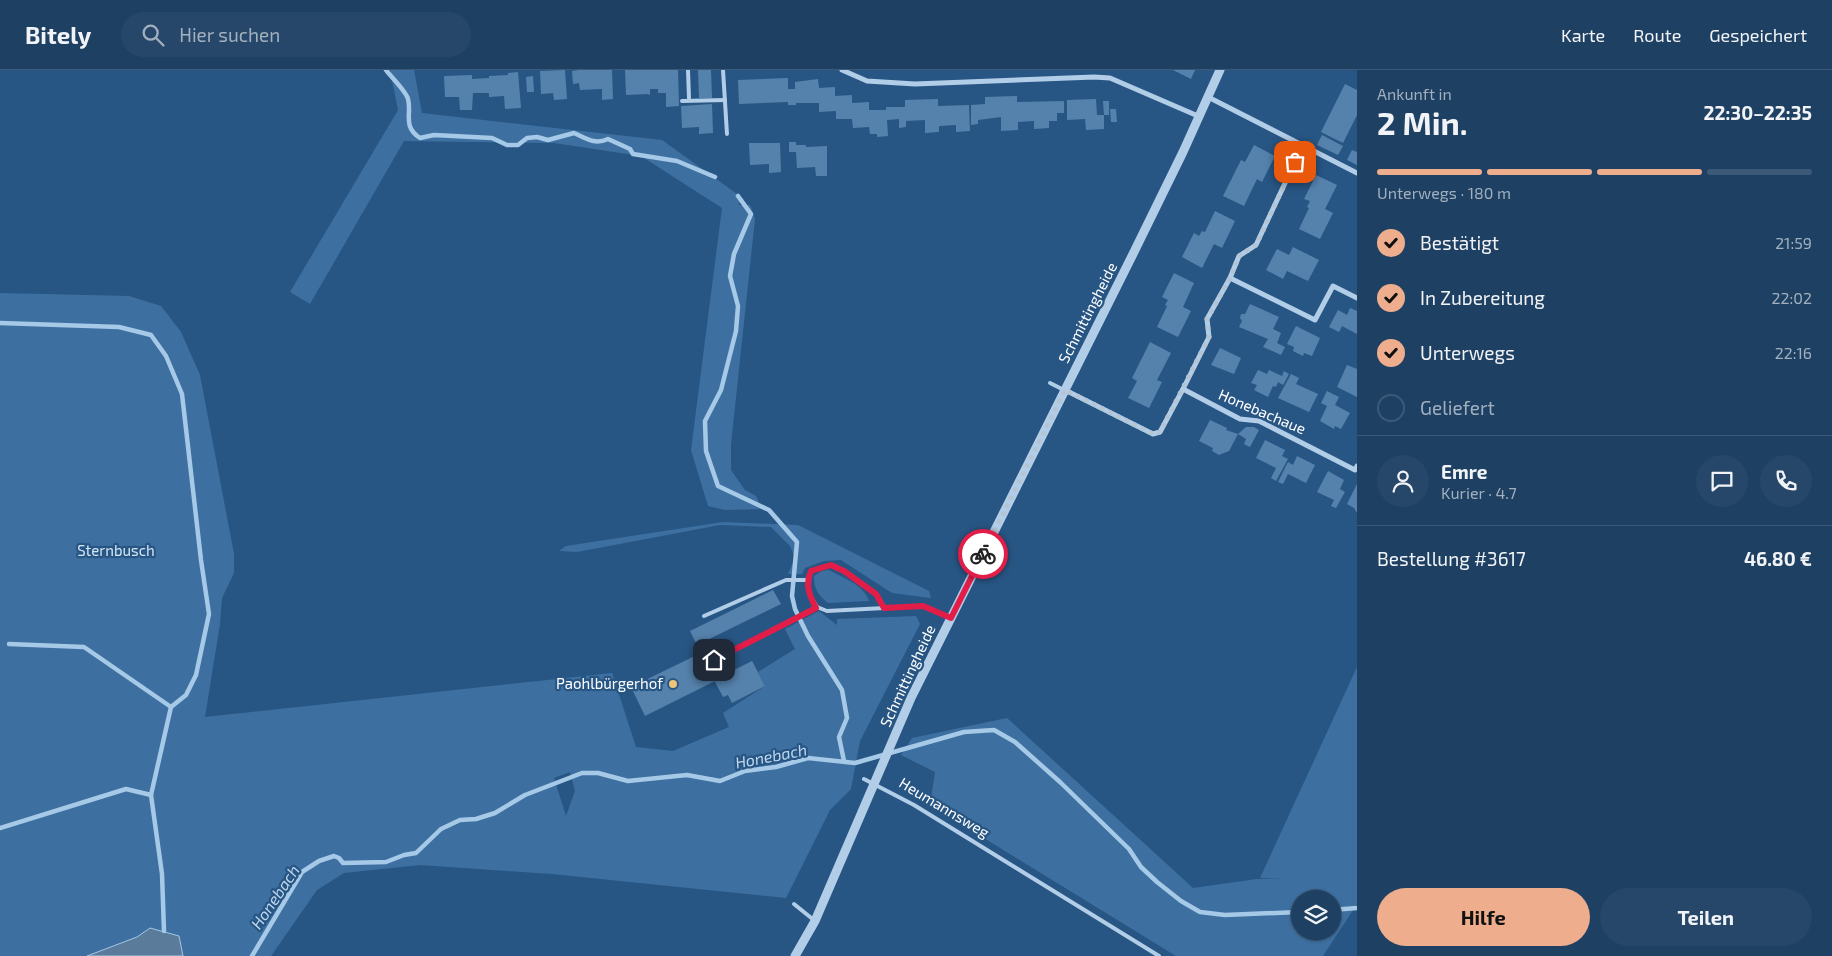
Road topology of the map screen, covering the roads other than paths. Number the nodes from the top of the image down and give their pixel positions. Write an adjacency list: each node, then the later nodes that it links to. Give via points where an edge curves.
1 (688, 70): 6 (lane)
2 (724, 70): 7 (lane)
3 (842, 70): 9 (street, via 867,81 915,84 1110,78)
4 (1220, 70): 5 (street, Schmittingheide)
5 (1207, 96): 9 (street, Schmittingheide); 11 (street)
6 (689, 98)
7 (725, 100): 8 (lane); 10 (lane)
8 (682, 101)
9 (1198, 116): 17 (street, Schmittingheide)
10 (727, 134)
11 (1303, 145): 12 (street); 13 (street, via 1256,245 1239,256)
12 (1357, 173)
13 (1230, 278): 14 (street, via 1315,320 1333,286); 16 (street, via 1207,319 1209,337)
14 (1357, 298)
15 (1050, 383): 17 (lane)
16 (1183, 389): 17 (street, via 1160,432 1153,434); 18 (street, Honebachaue, via 1240,419 1259,421 1355,470)
17 (1065, 390): 23 (street, Schmittingheide)
18 (1357, 466)
19 (804, 580): 20 (lane); 21 (lane, via 811,571 831,565 876,594); 22 (lane, via 786,580)
20 (816, 608): 21 (lane, via 828,611); 24 (lane)
21 (884, 608): 23 (lane, via 923,606)
22 (704, 616)
23 (951, 618): 26 (street, Schmittingheide, via 911,698)
24 (714, 660)
25 (864, 779): 26 (lane)
26 (875, 785): 28 (street, Heumannsweg); 30 (lane, Heumannsweg, via 922,810)
27 (794, 904): 28 (lane)
28 (815, 921): 29 (street, Heumannsweg)
29 (795, 956)
30 (1159, 956)

